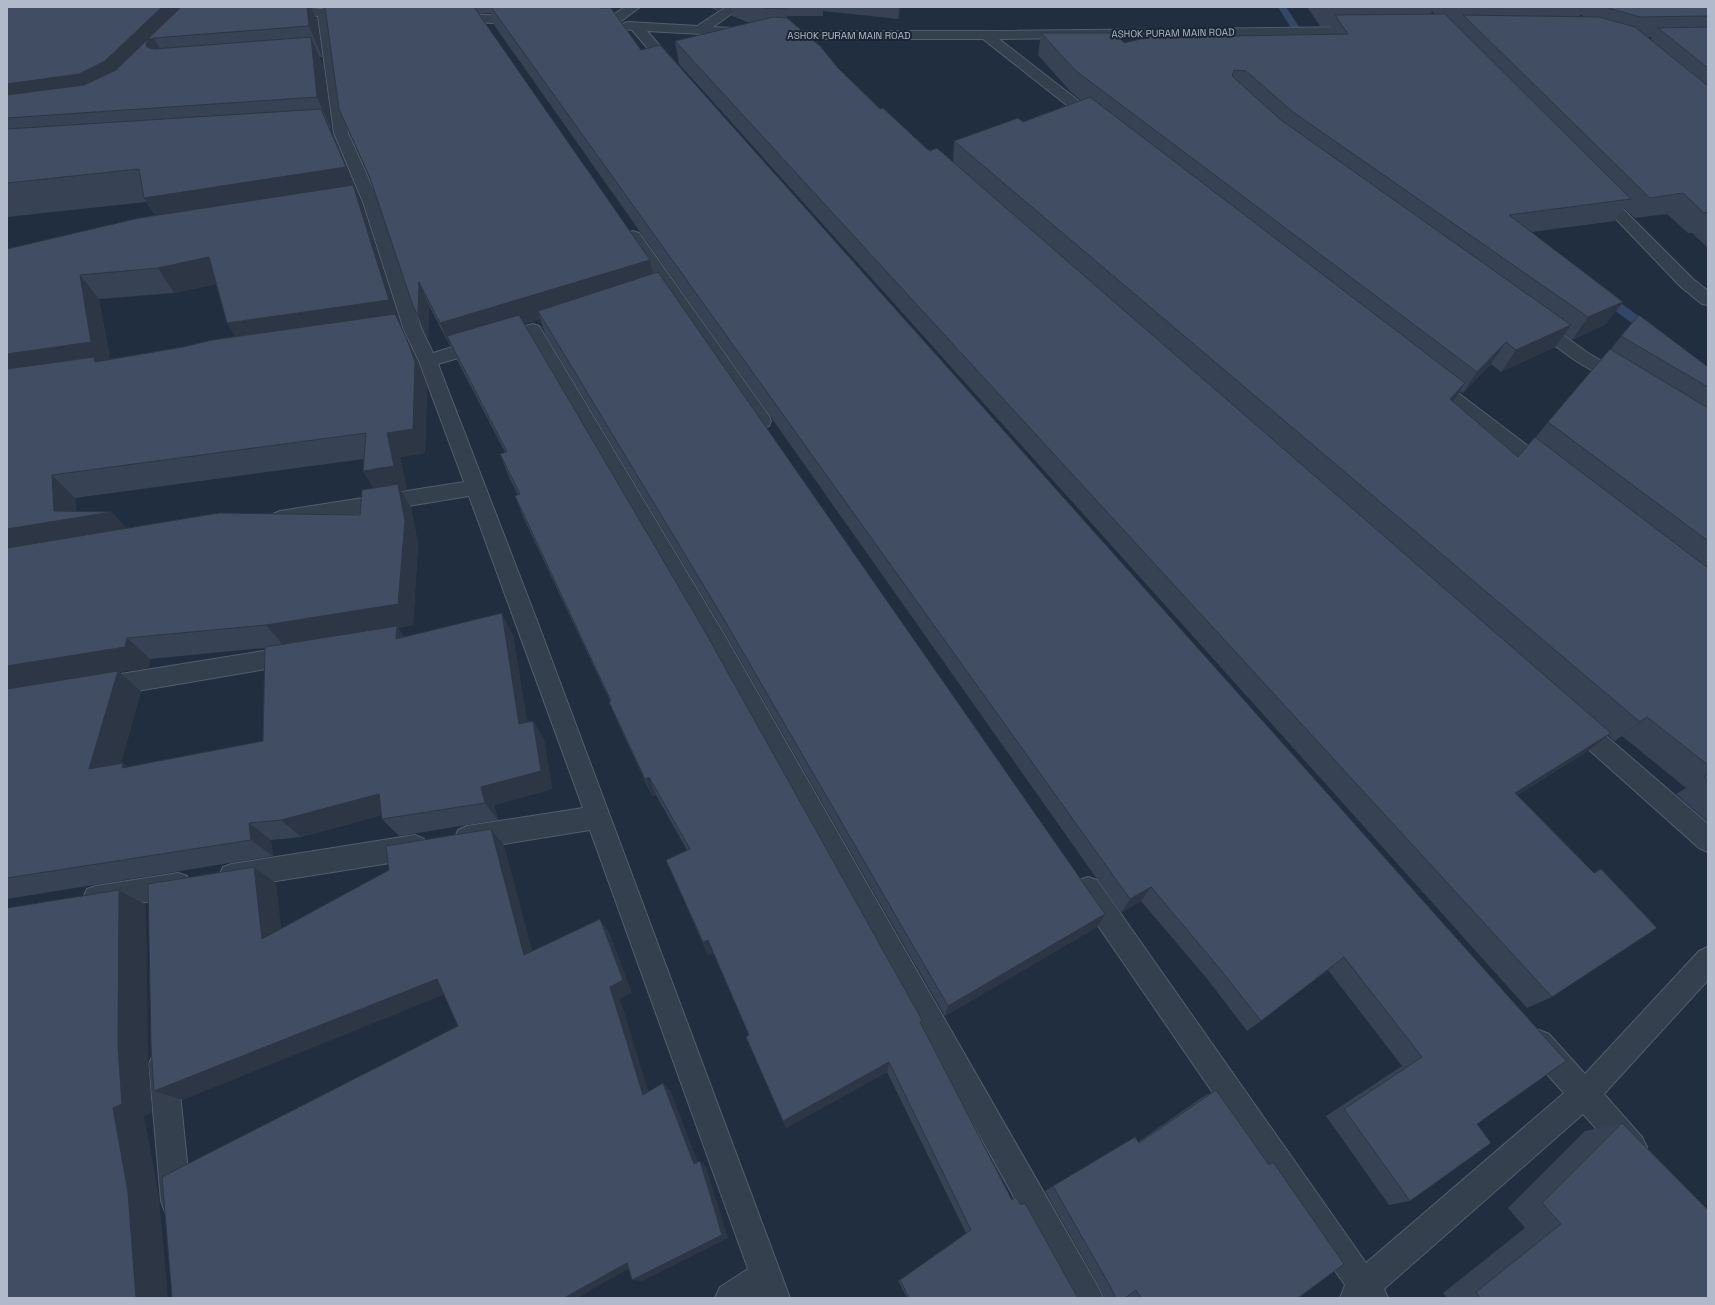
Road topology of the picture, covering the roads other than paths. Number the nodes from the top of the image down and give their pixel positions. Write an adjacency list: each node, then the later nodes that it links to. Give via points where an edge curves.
1 (260, 7): 3 (street)
2 (735, 7): 11 (street)
3 (329, 10): 4 (street); 23 (street, via 323,62 333,133 363,203 405,331)
4 (368, 14)
5 (436, 16): 7 (street)
6 (635, 17): 10 (street, ASHOK PURAM MAIN ROAD); 10 (street); 11 (street, ASHOK PURAM MAIN ROAD); 17 (street)
7 (481, 18): 8 (street); 15 (street)
8 (526, 18)
9 (592, 25): 10 (street, ASHOK PURAM MAIN ROAD)
10 (607, 26)
11 (700, 30): 13 (street, ASHOK PURAM MAIN ROAD)
12 (1368, 31): 14 (street, ASHOK PURAM MAIN ROAD)
13 (793, 35): 14 (street, ASHOK PURAM MAIN ROAD); 16 (street)
14 (986, 35): 18 (street)
15 (495, 38)
16 (811, 51)
17 (689, 86)
18 (1111, 133)
19 (1588, 182): 21 (street, via 1687,283)
20 (622, 220): 26 (street, via 660,288)
21 (1708, 300)
22 (1524, 315): 25 (street, via 1582,357)
23 (428, 361): 28 (street); 46 (street, via 540,328)
24 (1418, 371): 27 (street)
25 (1634, 388)
26 (772, 436)
27 (1557, 478)
28 (476, 487): 29 (street); 33 (street, via 513,620)
29 (265, 522)
30 (313, 652): 31 (street)
31 (85, 690)
32 (1565, 714): 34 (street)
33 (598, 817): 36 (street, via 206,880 159,900); 43 (street)
34 (1708, 840)
35 (1077, 874): 44 (street)
36 (76, 902)
37 (1708, 960): 40 (street)
38 (1526, 1029): 40 (street)
39 (162, 1040): 42 (street)
40 (1584, 1095): 41 (street); 44 (street)
41 (1643, 1159)
42 (178, 1228)
43 (770, 1287): 45 (street)
44 (1364, 1294)
45 (731, 1298)
46 (1087, 1298)

